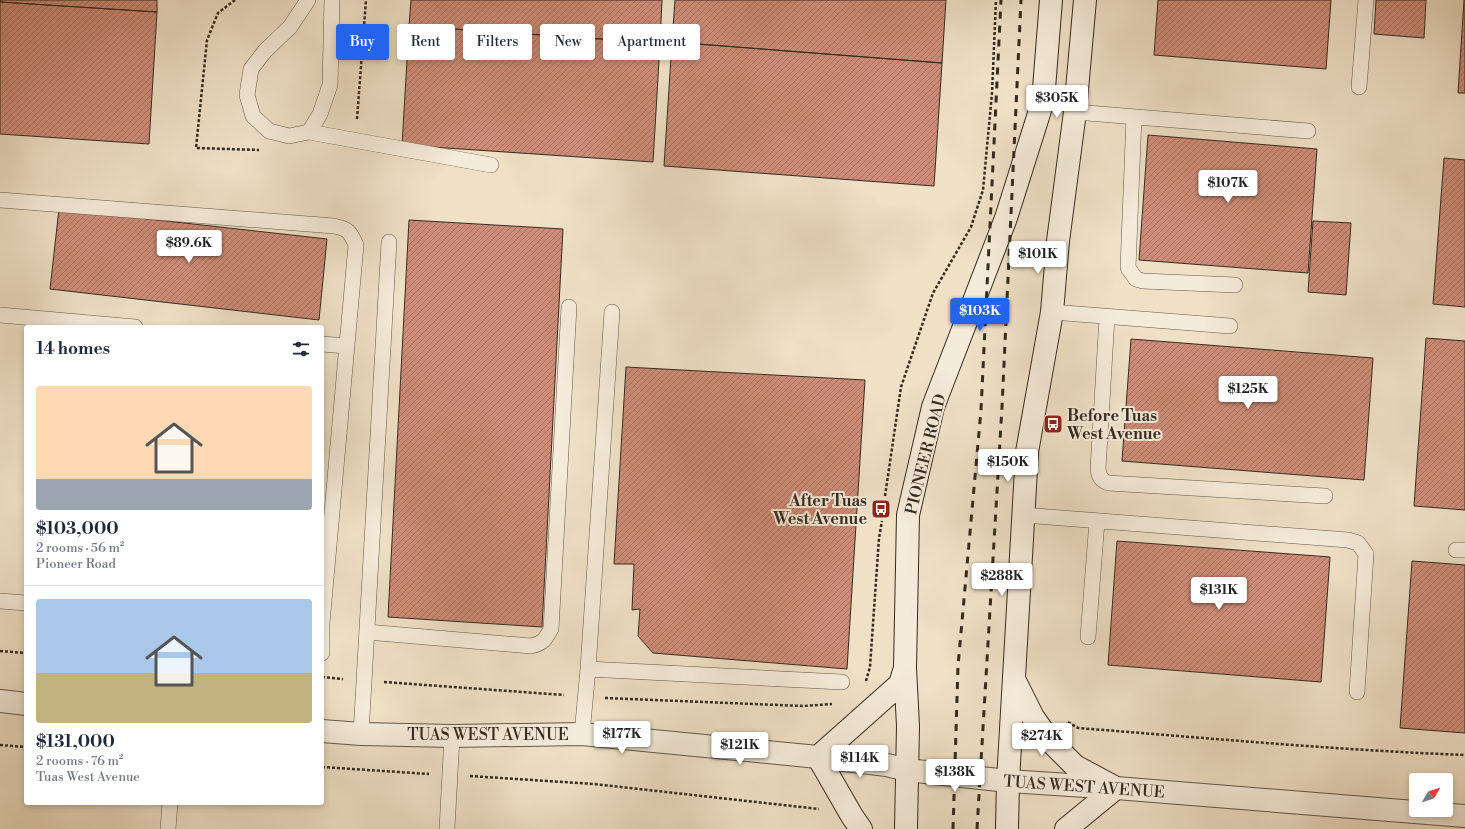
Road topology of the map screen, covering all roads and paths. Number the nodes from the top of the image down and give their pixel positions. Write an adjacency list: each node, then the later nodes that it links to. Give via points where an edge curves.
1 (235, 0): 13 (path, via 218,13 207,40 196,148)
2 (308, 0): 12 (lane, via 290,27 251,69 247,95 253,116 268,131 289,136)
3 (332, 0): 12 (lane, via 330,85 320,114)
4 (996, 0): 28 (path, via 984,190 971,227 933,293 901,387)
5 (1051, 0): 39 (street, PIONEER ROAD, via 1043,101 1006,218 933,407 908,515)
6 (1085, 0): 9 (street)
7 (1366, 0): 8 (lane)
8 (1359, 87)
9 (1075, 112): 10 (lane); 20 (street, via 1058,241)
10 (1134, 117): 11 (lane); 17 (lane, via 1128,268 1136,279 1143,281)
11 (1308, 131)
12 (309, 132): 14 (lane)
13 (261, 150)
14 (491, 165)
15 (0, 200): 26 (lane, via 345,228 350,232 356,245)
16 (389, 242): 35 (lane)
17 (1235, 285)
18 (569, 307): 35 (lane, via 551,629 547,637 541,644 531,646)
19 (612, 312): 40 (lane)
20 (1052, 312): 22 (lane); 30 (street, via 1027,452)
21 (0, 315): 23 (lane)
22 (1107, 317): 24 (lane); 27 (lane, via 1098,469 1103,480 1108,483)
23 (112, 325)
24 (1230, 326)
25 (324, 344): 26 (lane)
26 (347, 346): 33 (lane)
27 (1325, 496)
28 (885, 500)
29 (882, 515): 44 (path, via 870,666)
30 (1023, 515): 31 (lane); 41 (street)
31 (1097, 520): 36 (lane); 45 (lane, via 1348,540 1358,543 1366,554)
32 (0, 601): 34 (lane)
33 (324, 601)
34 (24, 603)
35 (367, 632): 42 (lane)
36 (1088, 637)
37 (0, 651): 38 (path)
38 (24, 653)
39 (905, 668): 58 (street, via 900,684); 60 (street, PIONEER ROAD)
40 (588, 669): 43 (lane); 46 (lane)
41 (1014, 680): 62 (street); 63 (street, via 1033,717 1050,741 1075,766)
42 (364, 681): 46 (path); 52 (lane)
43 (842, 682)
44 (864, 688)
45 (1357, 692)
46 (585, 697): 49 (path, via 804,706); 53 (lane)
47 (0, 701): 48 (street)
48 (24, 704)
49 (837, 704)
50 (1064, 720): 57 (path, via 1078,728 1379,752)
51 (324, 731): 52 (street, TUAS WEST AVENUE)
52 (361, 734): 54 (street, TUAS WEST AVENUE)
53 (582, 734): 54 (street, TUAS WEST AVENUE); 58 (street, TUAS WEST AVENUE)
54 (452, 736): 61 (lane)
55 (0, 745): 56 (path)
56 (24, 747)
57 (1465, 755)
58 (818, 757): 60 (street, TUAS WEST AVENUE, via 887,765); 69 (street)
59 (324, 767): 61 (path)
60 (907, 770): 62 (street, TUAS WEST AVENUE); 70 (street, PIONEER ROAD)
61 (451, 775): 65 (path, via 594,784); 68 (lane)
62 (1008, 781): 63 (street, TUAS WEST AVENUE); 71 (street)
63 (1116, 788): 66 (street, TUAS WEST AVENUE); 72 (street)
64 (170, 805): 67 (lane)
65 (821, 810)
66 (1465, 816)
67 (168, 829)
68 (447, 829)
69 (861, 829)
70 (906, 829)
71 (1007, 829)
72 (1066, 829)

